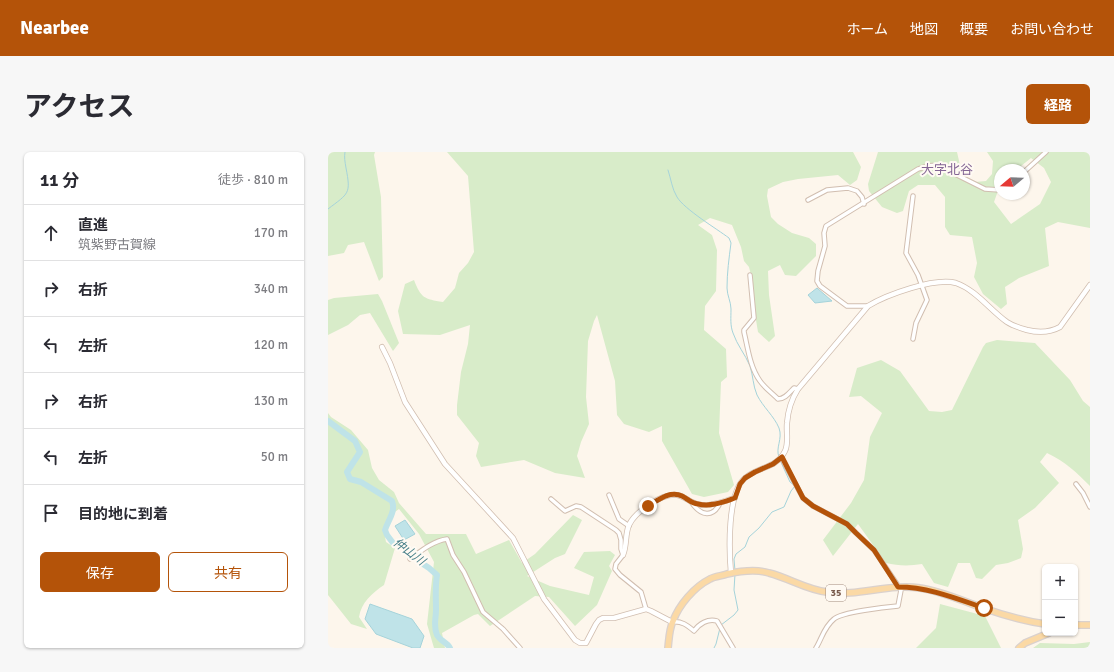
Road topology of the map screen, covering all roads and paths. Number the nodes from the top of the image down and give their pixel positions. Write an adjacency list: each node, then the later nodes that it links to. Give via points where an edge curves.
1 (1046, 152): 2 (street)
2 (1030, 167)
3 (994, 190): 6 (street, via 985,189 935,165 918,169)
4 (913, 196): 8 (street, via 906,253)
5 (808, 200): 6 (street, via 827,190 848,188 857,191)
6 (864, 204): 10 (street, via 824,229 825,246 817,281 847,306)
7 (750, 275): 13 (street, via 754,318 744,332 753,366 760,381 778,399 786,396 794,388)
8 (922, 285): 9 (street, via 944,281 956,283 978,297 1008,323 1044,332 1060,327); 10 (street); 11 (street, via 928,300 916,323)
9 (1090, 285)
10 (868, 306): 13 (street)
11 (913, 339)
12 (382, 347): 33 (street, via 405,402 445,464 512,538 544,599)
13 (798, 389): 14 (street, via 788,409 786,449)
14 (782, 457): 17 (street, via 745,478); 26 (street, via 803,498 847,524 874,550)
15 (1076, 484): 21 (street)
16 (609, 495): 22 (street, via 619,519)
17 (735, 498): 20 (street); 25 (street, via 730,528)
18 (551, 499): 23 (street, via 565,511 576,506 581,507 616,530 621,540)
19 (692, 503): 20 (street); 20 (street, via 704,514 718,508); 22 (street, via 678,495 669,494 636,515)
20 (720, 503)
21 (1090, 507)
22 (629, 526): 23 (street)
23 (623, 556): 27 (street, via 615,569 641,592)
24 (410, 560): 34 (street, via 423,549 447,539 483,612)
25 (731, 573): 26 (main road, 35, via 769,573 810,588 842,594); 28 (main road, 35, via 711,578 703,583 691,594)
26 (898, 587): 29 (main road, 35, via 936,591 1003,614); 37 (street, via 901,590 898,606 837,617 824,630)
27 (646, 609): 28 (street); 33 (street, via 599,620)
28 (672, 622): 35 (main road, 35); 36 (street, via 687,625 694,631 699,625 717,621)
29 (1042, 624)
30 (1078, 625): 31 (main road)
31 (1090, 625)
32 (1042, 636): 38 (main road)
33 (582, 646)
34 (520, 648)
35 (668, 648)
36 (733, 648)
37 (816, 648)
38 (1019, 648)

